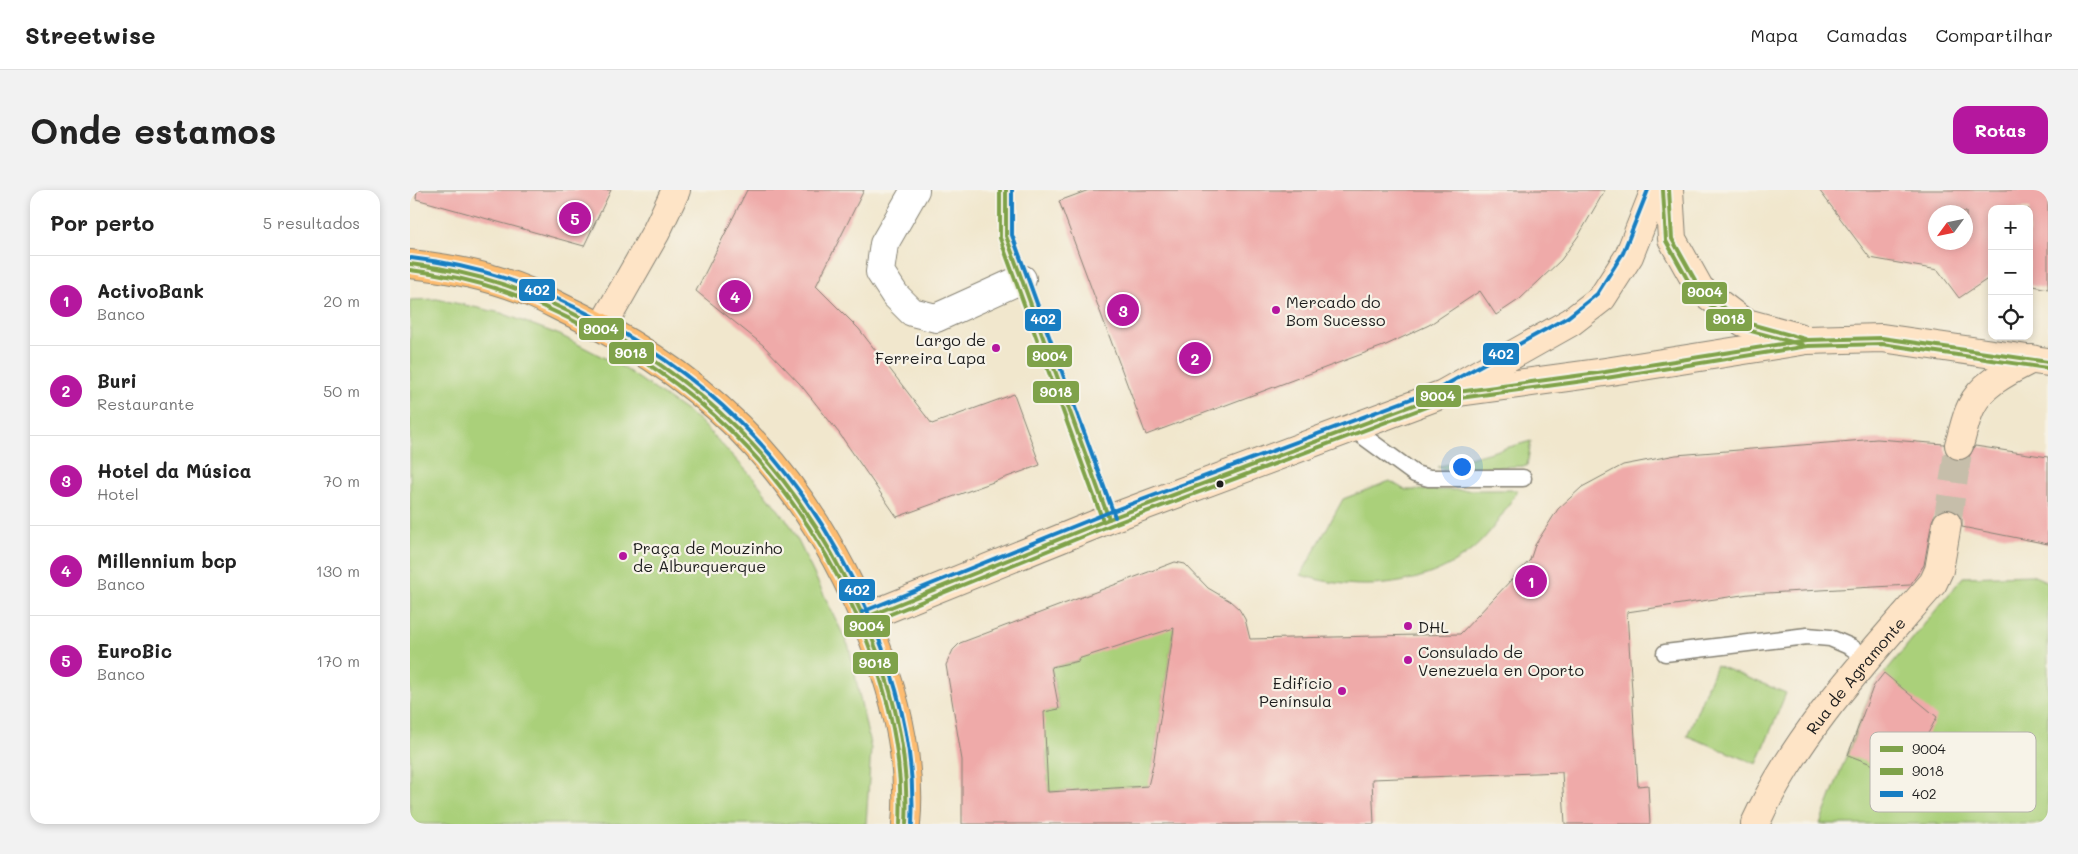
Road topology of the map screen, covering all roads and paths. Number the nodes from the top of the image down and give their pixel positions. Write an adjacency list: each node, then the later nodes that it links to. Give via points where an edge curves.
1 (676, 190): 8 (main road)
2 (914, 190): 7 (street, via 884,244 880,272 895,295 912,312 936,318)
3 (1006, 190): 7 (lane, via 1006,236)
4 (1655, 190): 11 (main road, via 1629,256 1602,298 1572,322)
5 (1669, 190): 9 (main road, via 1672,239 1700,289 1743,322)
6 (410, 264): 8 (main road, via 449,268 528,291)
7 (1022, 279): 15 (lane)
8 (602, 327): 17 (main road, via 683,377 764,453 829,544)
9 (1807, 340): 10 (main road, via 1882,338); 11 (main road)
10 (2040, 360): 13 (main road, via 1989,384 1970,408)
11 (1443, 394): 12 (main road)
12 (1352, 428): 14 (lane, via 1415,474 1429,478); 15 (main road)
13 (1959, 445)
14 (1523, 478)
15 (1109, 519): 17 (main road)
16 (1947, 524): 19 (main road, Rua de Agramonte, via 1939,570 1933,583)
17 (864, 618): 20 (main road, via 895,706 904,762)
18 (1665, 653): 19 (lane, via 1807,636 1830,638 1851,647)
19 (1867, 659): 21 (main road, Rua de Agramonte, via 1812,724 1766,798)
20 (906, 824)
21 (1755, 824)

